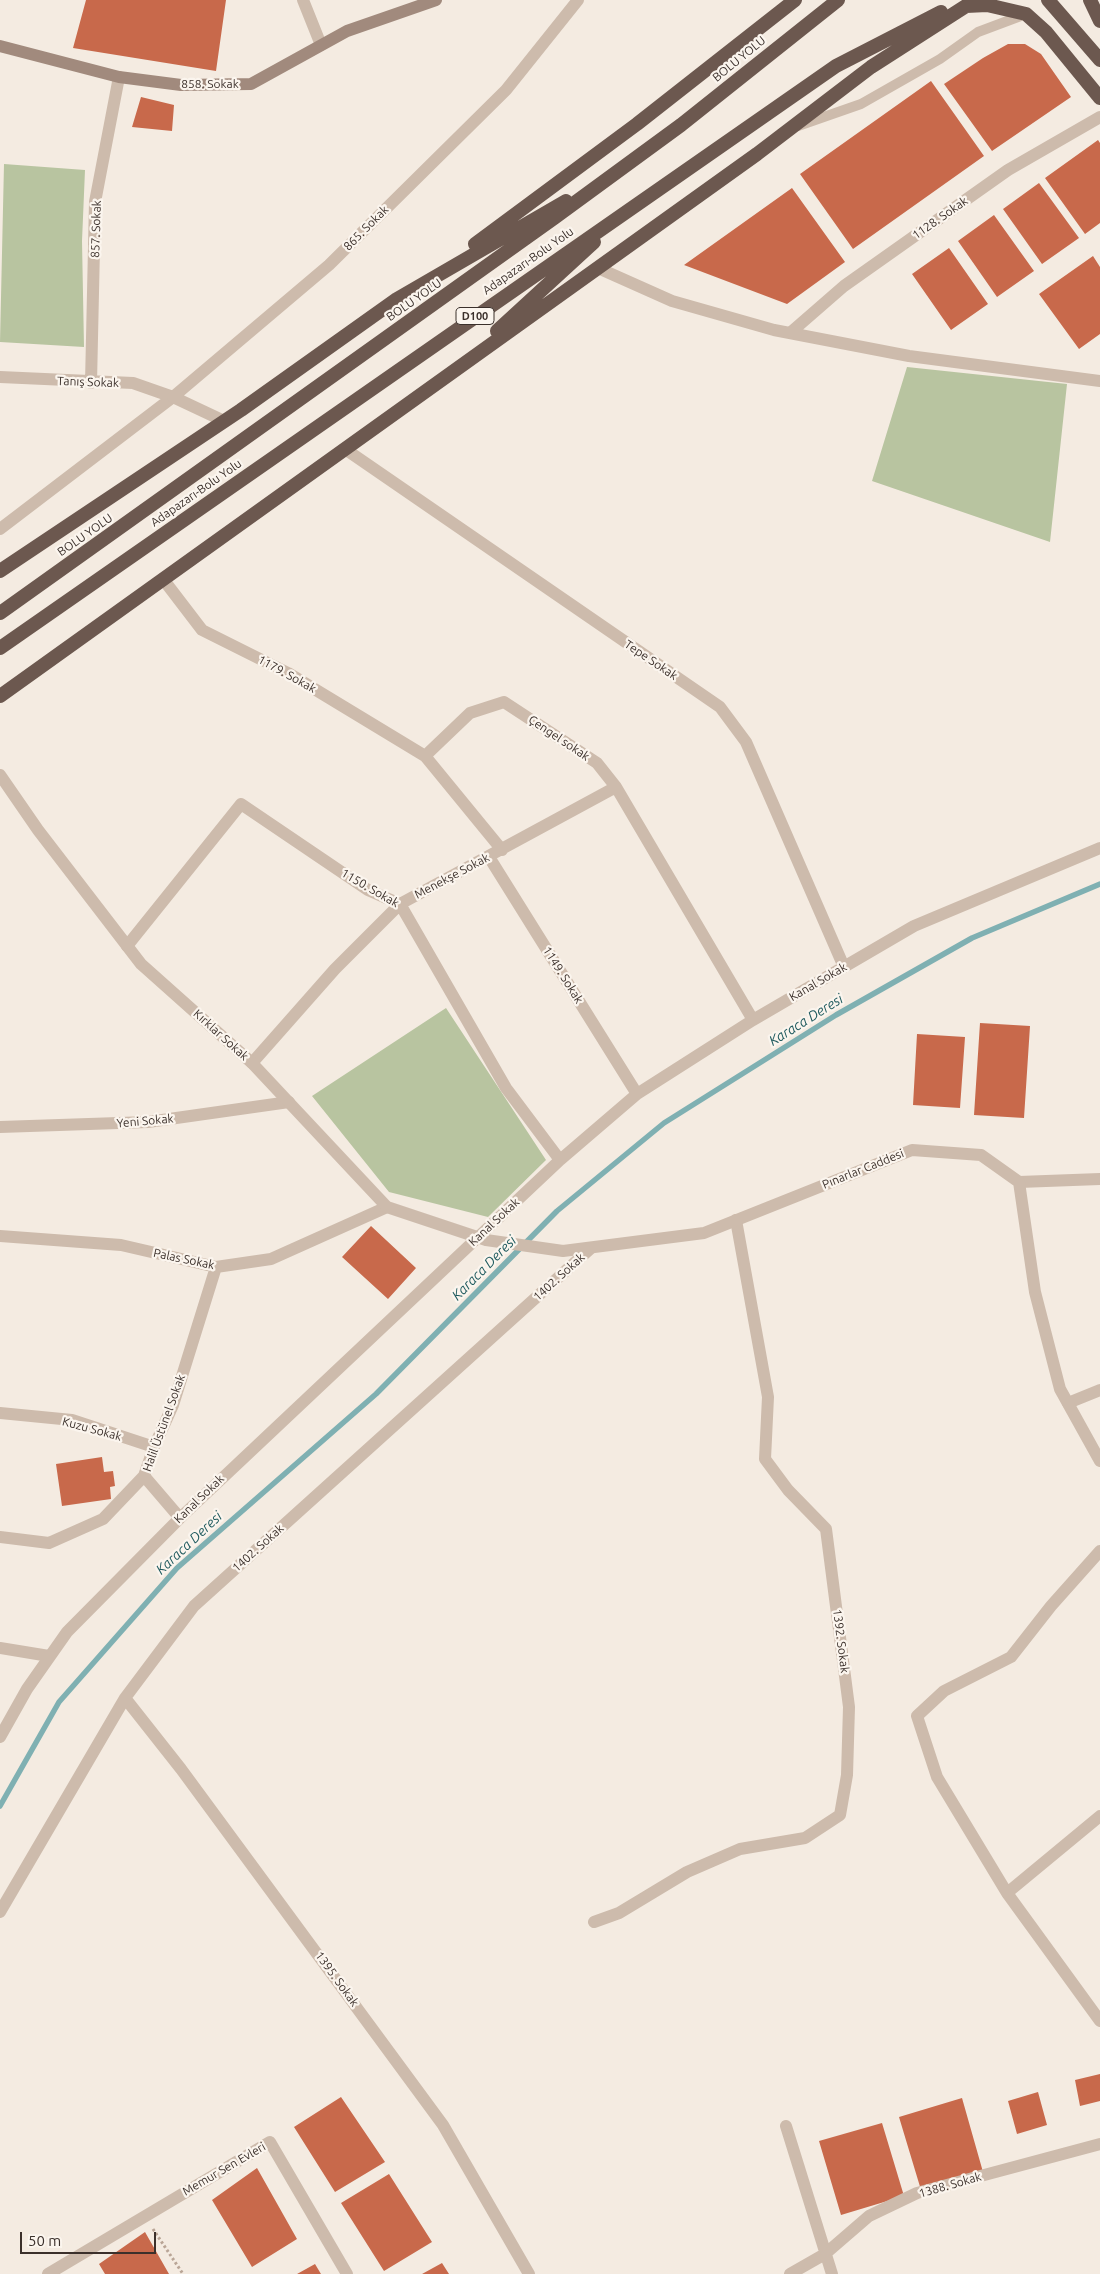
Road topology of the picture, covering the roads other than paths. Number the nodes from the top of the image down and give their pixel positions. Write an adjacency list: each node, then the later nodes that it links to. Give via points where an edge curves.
1 (303, 0): 12 (street)
2 (436, 0): 9 (main road, 858. Sokak)
3 (578, 0): 28 (street, 865. Sokak, via 506,90 329,265)
4 (795, 0): 23 (highway, via 538,199)
5 (838, 0): 19 (highway, BOLU YOLU / D100)
6 (960, 0): 20 (highway, Adapazarı-Bolu Yolu / D100, via 836,66)
7 (1048, 0): 14 (highway)
8 (1090, 0): 11 (highway)
9 (416, 4): 12 (main road, 858. Sokak, via 347,31)
10 (1026, 14): 16 (highway, via 1046,32); 18 (lane, via 978,32 940,59 861,104); 18 (highway, via 987,5 966,6 870,68)
11 (1100, 21)
12 (321, 45): 15 (main road, 858. Sokak, via 251,84 181,85)
13 (0, 46): 15 (main road, 858. Sokak)
14 (1100, 60)
15 (119, 76): 27 (street, 857. Sokak, via 96,202)
16 (1100, 98)
17 (1100, 117): 22 (street, 1128. Sokak, via 1008,170 844,286)
18 (790, 129): 21 (highway)
19 (623, 168): 23 (highway, via 405,294); 34 (highway, BOLU YOLU / D100)
20 (634, 206): 24 (highway); 35 (highway, Adapazarı-Bolu Yolu / D100)
21 (598, 268): 22 (street, via 672,301); 24 (highway)
22 (790, 333): 26 (street, via 909,356)
23 (328, 348): 29 (highway)
24 (452, 372): 30 (highway)
25 (0, 377): 27 (street, Tanış Sokak)
26 (1100, 381)
27 (91, 383): 28 (street, Tanış Sokak, via 133,383)
28 (173, 397): 29 (street); 31 (street, 865. Sokak)
29 (224, 421): 32 (highway)
30 (344, 449): 33 (highway); 45 (street, Tepe Sokak, via 720,707 746,742)
31 (0, 529)
32 (0, 571)
33 (164, 579): 36 (highway); 37 (street, 1179. Sokak, via 202,630 288,673)
34 (0, 613)
35 (0, 648)
36 (0, 696)
37 (425, 756): 39 (street, Çengel sokak, via 470,713 504,702 597,763); 41 (street)
38 (0, 775): 44 (street, Kırklar Sokak)
39 (616, 787): 41 (street, Menekşe Sokak); 46 (street, Çengel sokak)
40 (1100, 848): 45 (street, Kanal Sokak, via 914,926)
41 (502, 850): 42 (street, Menekşe Sokak)
42 (489, 857): 43 (street, Menekşe Sokak); 48 (street, 1149. Sokak)
43 (400, 904): 44 (street, 1150. Sokak, via 368,890 240,804); 47 (street, Menekşe Sokak, via 336,969); 51 (street, 1150. Sokak, via 506,1088)
44 (127, 946): 47 (street, Kırklar Sokak, via 141,964)
45 (844, 967): 46 (street, Kanal Sokak)
46 (753, 1020): 48 (street, Kanal Sokak)
47 (252, 1063): 49 (street, Kırklar Sokak)
48 (637, 1094): 51 (street, Kanal Sokak)
49 (289, 1102): 50 (street, Yeni Sokak, via 148,1122); 54 (street, Kırklar Sokak)
50 (0, 1126)
51 (560, 1160): 57 (street, Kanal Sokak)
52 (1100, 1180): 53 (street)
53 (1019, 1182): 55 (street, Pınarlar Caddesi, via 981,1155 912,1150); 62 (street, via 1036,1292 1060,1389)
54 (387, 1207): 57 (street, Kırklar Sokak); 60 (street, Palas Sokak, via 271,1260)
55 (736, 1220): 58 (street, Pınarlar Caddesi, via 704,1233); 77 (street, 1392. Sokak, via 768,1397 765,1459 788,1490 826,1529 849,1707 847,1775 840,1815 805,1838 740,1849 687,1872 619,1913)
56 (0, 1236): 60 (street, Palas Sokak, via 122,1245)
57 (482, 1239): 59 (street, Kırklar Sokak); 67 (street, Kanal Sokak)
58 (592, 1248): 59 (street, Pınarlar Caddesi); 72 (street, 1402. Sokak, via 194,1606)
59 (563, 1251)
60 (216, 1267): 64 (street, Halil Üstünel Sokak, via 172,1405)
61 (1100, 1390): 62 (street)
62 (1068, 1403): 65 (street)
63 (0, 1414): 64 (street, Kuzu Sokak, via 72,1420)
64 (154, 1447): 66 (street, Halil Üstünel Sokak)
65 (1100, 1462)
66 (144, 1476): 67 (street); 68 (street, Halil Üstünel Sokak, via 103,1519 49,1542)
67 (180, 1518): 71 (street, Kanal Sokak, via 67,1632)
68 (0, 1537)
69 (1100, 1552): 75 (street, via 1051,1606 1012,1657 944,1691 916,1716 937,1777)
70 (0, 1648): 71 (street)
71 (49, 1656): 73 (street, Kanal Sokak)
72 (124, 1698): 76 (street, 1402. Sokak); 84 (street, 1395. Sokak, via 182,1769 443,2125)
73 (0, 1737)
74 (1100, 1816): 75 (street)
75 (1007, 1893): 78 (street)
76 (0, 1912)
77 (594, 1922)
78 (1100, 2021)
79 (786, 2126): 81 (street)
80 (1100, 2144): 81 (street, 1388. Sokak, via 917,2193 869,2216)
81 (825, 2254): 85 (street, 1388. Sokak); 86 (street)
82 (50, 2273): 83 (street, Memur Sen Evleri, via 270,2142)
83 (348, 2274)
84 (529, 2274)
85 (790, 2274)
86 (832, 2274)

